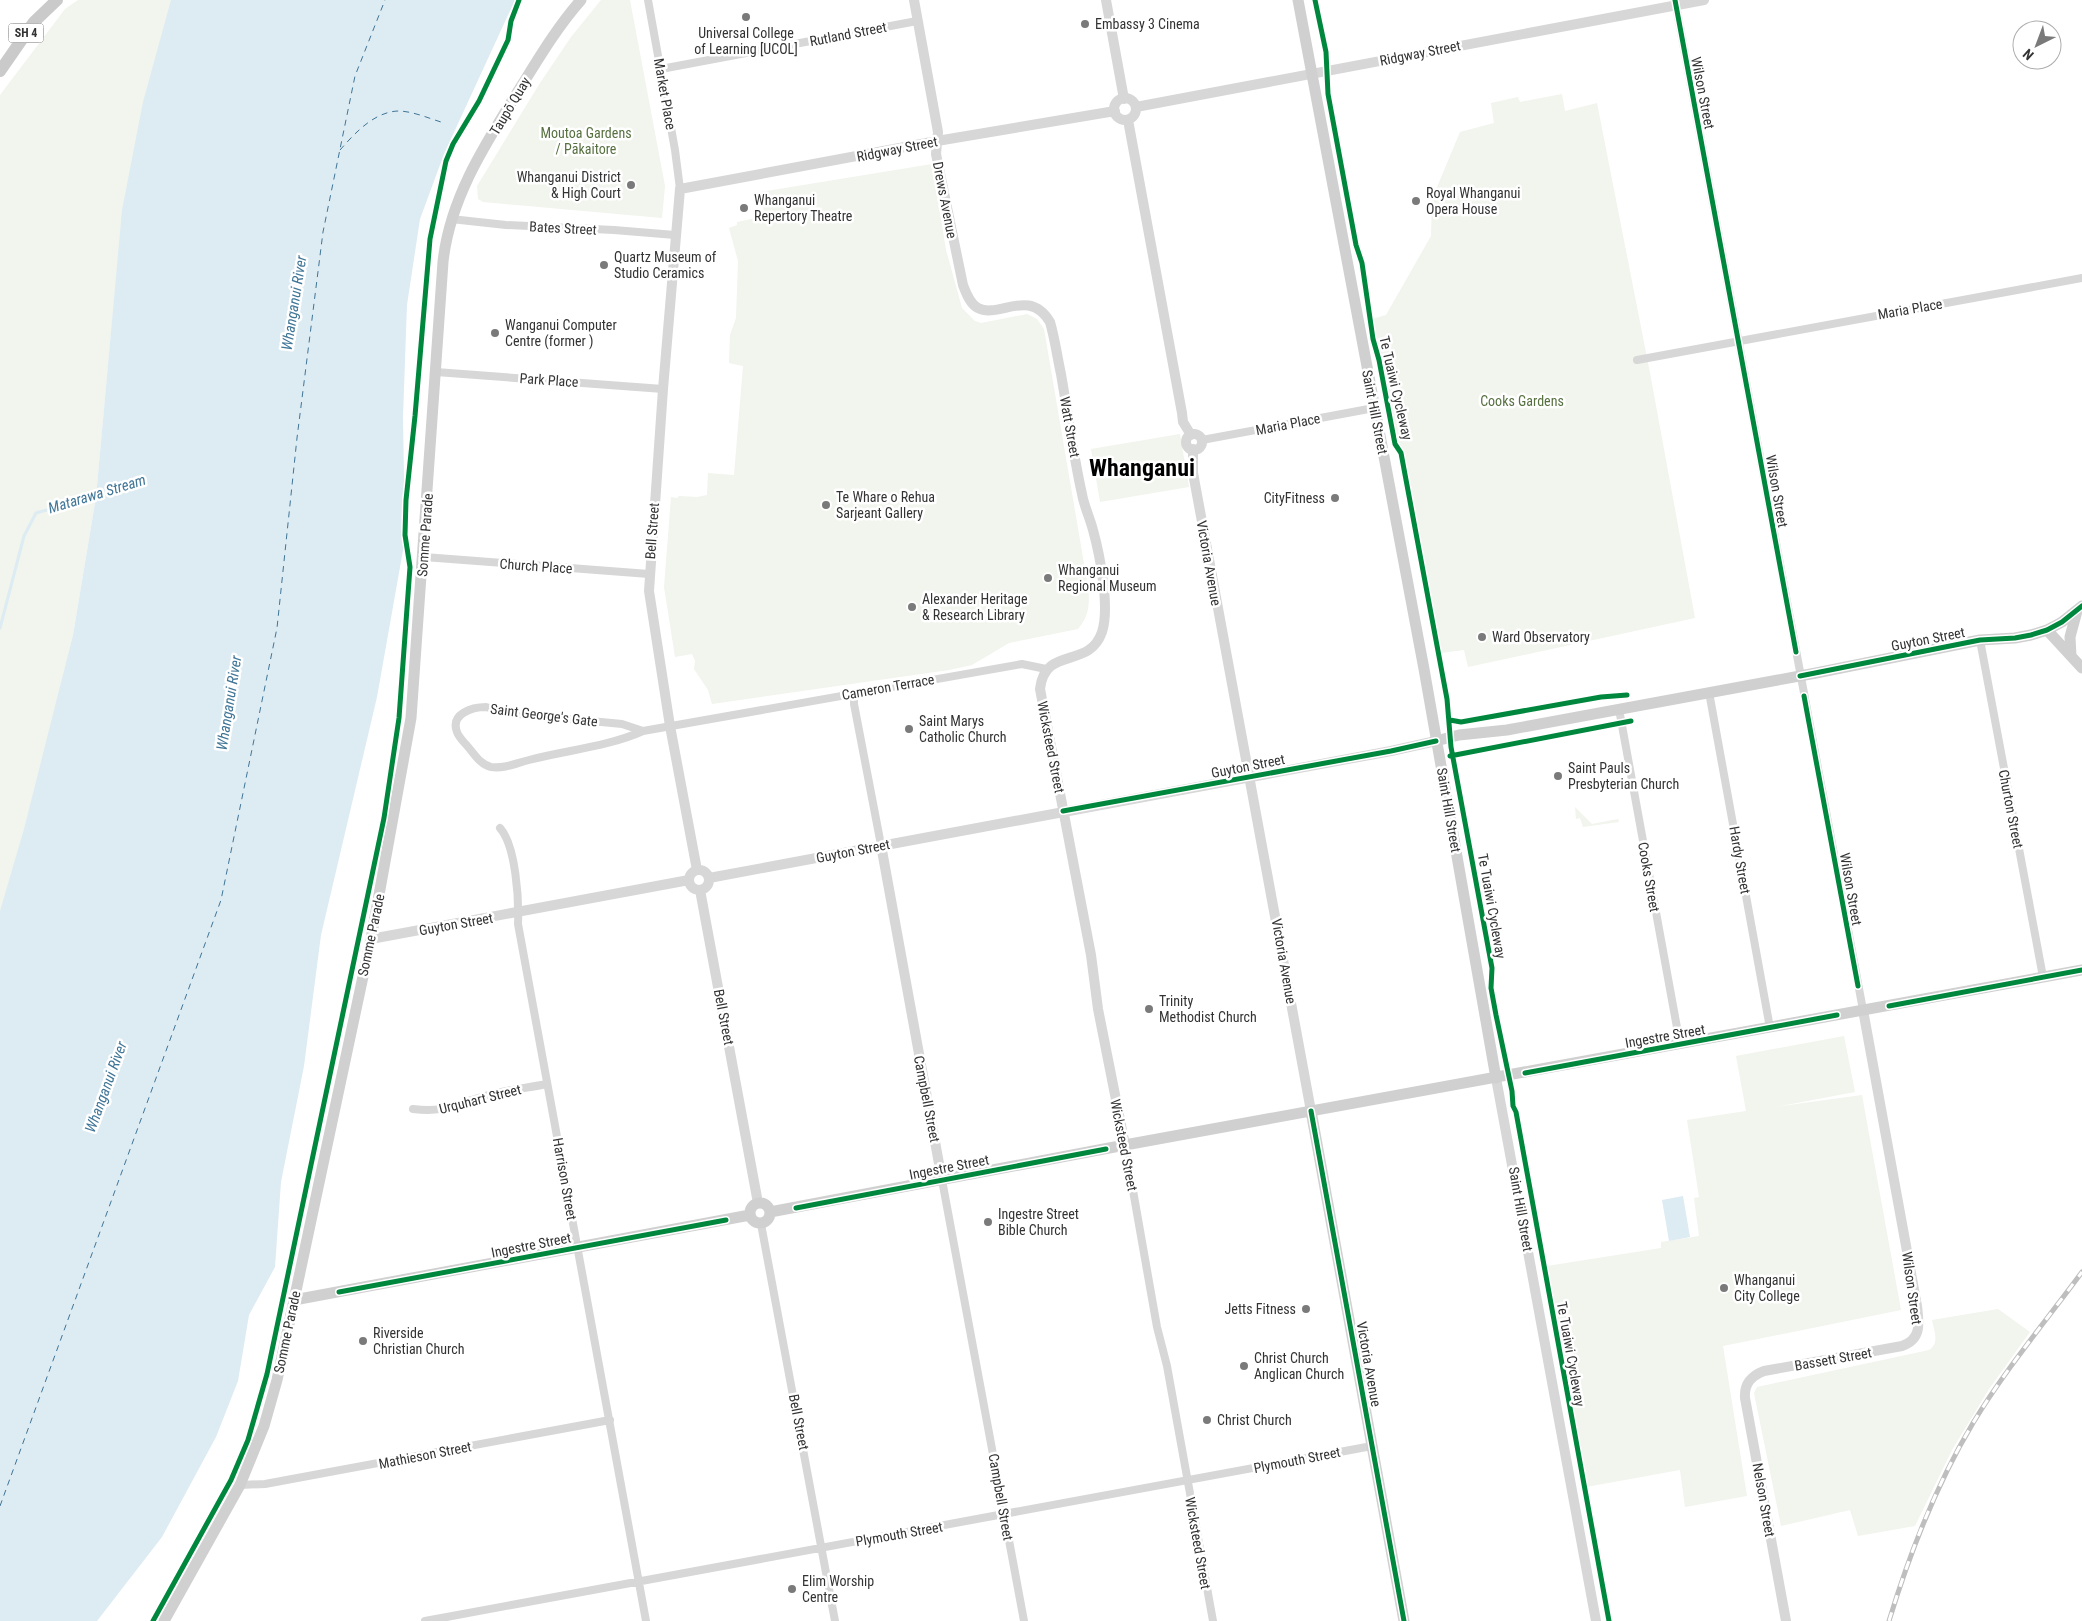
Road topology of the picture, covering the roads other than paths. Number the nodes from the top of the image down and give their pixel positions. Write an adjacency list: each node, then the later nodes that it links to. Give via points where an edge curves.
1 (57, 0): 11 (main road, SH 4, via 34,22)
2 (581, 0): 19 (main road, Taupō Quay, via 500,120 464,185)
3 (648, 0): 10 (street, Market Place)
4 (914, 0): 9 (street, Drews Avenue)
5 (1106, 0): 13 (street)
6 (1298, 0): 12 (main road, Saint Hill Street)
7 (1704, 0): 8 (street, Ridgway Street)
8 (1675, 3): 12 (street, Ridgway Street); 23 (street, Wilson Street)
9 (917, 21): 10 (street, Rutland Street); 17 (street, Drews Avenue, via 938,132)
10 (660, 69): 18 (street, Market Place)
11 (0, 71)
12 (1312, 74): 14 (street, Ridgway Street); 27 (main road, Saint Hill Street)
13 (1124, 98): 14 (street, via 1132,100); 15 (street, via 1116,103)
14 (1136, 107): 16 (street)
15 (1115, 111): 16 (street, via 1120,118); 17 (street, Ridgway Street)
16 (1128, 120): 28 (street, via 1182,413)
17 (936, 141): 18 (street, Ridgway Street); 22 (street, Drews Avenue, via 966,295 978,308 986,310 1024,305)
18 (680, 189): 20 (street, Bell Street)
19 (450, 219): 20 (street, Bates Street); 25 (main road, Somme Parade, via 443,262)
20 (676, 236): 26 (street, Bell Street)
21 (2082, 278): 23 (street, Maria Place)
22 (1034, 307): 38 (street, Watt Street, via 1045,314 1053,332 1082,495 1093,532 1106,601 1105,621 1098,641 1088,651)
23 (1738, 341): 24 (street, Maria Place); 39 (street, Wilson Street)
24 (1637, 360)
25 (436, 372): 26 (street, Park Place); 31 (main road, Somme Parade)
26 (663, 389): 32 (street, Bell Street)
27 (1374, 408): 29 (street, Maria Place); 45 (main road, Saint Hill Street)
28 (1191, 435): 29 (street, via 1198,435); 30 (street, via 1187,443)
29 (1202, 440): 30 (street, via 1200,447)
30 (1193, 449): 46 (street, Victoria Avenue, via 1193,473)
31 (424, 557): 32 (street, Church Place); 55 (main road, Somme Parade, via 411,718)
32 (649, 574): 43 (street, Bell Street, via 651,611)
33 (2079, 608): 34 (main road, Guyton Street); 36 (main road, via 2070,637)
34 (2047, 630): 35 (main road, Guyton Street, via 2015,638); 36 (main road)
35 (1980, 640): 39 (main road, Guyton Street); 57 (street, Churton Street)
36 (2070, 656): 37 (main road)
37 (2082, 668)
38 (1046, 669): 41 (street, Cameron Terrace, via 1022,664); 47 (street, Wicksteed Street, via 1040,688)
39 (1800, 676): 40 (main road, Guyton Street); 58 (street, Wilson Street)
40 (1709, 692): 42 (main road, Guyton Street); 59 (street, Hardy Street)
41 (854, 694): 43 (street, Cameron Terrace); 49 (street, Campbell Street)
42 (1618, 709): 45 (main road, Guyton Street); 60 (street, Cooks Street)
43 (670, 726): 44 (street, Saint George's Gate); 50 (street, Bell Street)
44 (644, 731): 44 (street, Saint George's Gate, via 622,724 507,713 486,707 468,710 458,718 456,725 457,732 477,758 486,765 497,767 625,739)
45 (1436, 741): 46 (street, Guyton Street); 61 (main road, Saint Hill Street)
46 (1249, 777): 47 (street, Guyton Street); 64 (street, Victoria Avenue)
47 (1063, 812): 49 (street, Guyton Street); 65 (street, Wicksteed Street)
48 (500, 828): 54 (street, Harrison Street, via 508,841)
49 (881, 846): 51 (street, Guyton Street); 66 (street, Campbell Street)
50 (697, 870): 51 (street); 52 (street, via 692,872)
51 (709, 878): 53 (street, via 706,887)
52 (689, 880): 53 (street, via 691,886); 54 (street, Guyton Street)
53 (700, 890): 67 (street, Bell Street)
54 (519, 913): 55 (street, Guyton Street); 62 (street, Harrison Street, via 518,924)
55 (370, 939): 72 (main road, Somme Parade)
56 (2082, 970): 57 (main road, Ingestre Street)
57 (2043, 977): 58 (main road, Ingestre Street)
58 (1863, 1010): 59 (main road, Ingestre Street); 73 (street, Wilson Street, via 1917,1306)
59 (1770, 1028): 60 (main road, Ingestre Street)
60 (1680, 1044): 61 (main road, Ingestre Street)
61 (1496, 1078): 64 (main road, Ingestre Street); 90 (street, Saint Hill Street)
62 (547, 1084): 63 (street, Urquhart Street, via 487,1095 450,1108 432,1111); 71 (street, Harrison Street)
63 (413, 1109)
64 (1311, 1112): 65 (main road, Ingestre Street); 76 (main road, Victoria Avenue)
65 (1125, 1145): 66 (main road, Ingestre Street); 77 (street, Wicksteed Street)
66 (942, 1180): 68 (main road, Ingestre Street); 79 (street, Campbell Street)
67 (758, 1203): 68 (main road, via 767,1206); 69 (main road)
68 (770, 1212): 70 (main road, via 767,1221)
69 (750, 1215): 70 (main road, via 753,1221); 71 (main road, Ingestre Street)
70 (761, 1224): 80 (street, Bell Street)
71 (577, 1248): 72 (main road, Ingestre Street); 75 (street, Harrison Street)
72 (294, 1300): 78 (main road, Somme Parade, via 271,1402)
73 (1916, 1337): 74 (street, Bassett Street, via 1902,1346 1764,1371)
74 (1750, 1380): 91 (street, Nelson Street, via 1745,1398)
75 (610, 1420): 78 (street, Mathieson Street, via 265,1484); 81 (street, Harrison Street)
76 (1372, 1446): 77 (street, Plymouth Street); 89 (main road, Victoria Avenue)
77 (1187, 1480): 79 (street, Plymouth Street); 88 (street, Wicksteed Street)
78 (240, 1485): 83 (main road, Somme Parade)
79 (1004, 1514): 80 (street, Plymouth Street); 87 (street, Campbell Street)
80 (821, 1548): 81 (street, Plymouth Street); 86 (street, Bell Street)
81 (639, 1582): 82 (street, Plymouth Street); 85 (street, Harrison Street)
82 (457, 1618): 84 (street, Plymouth Street)
83 (164, 1621)
84 (425, 1621)
85 (646, 1621)
86 (835, 1621)
87 (1024, 1621)
88 (1213, 1621)
89 (1404, 1621)
90 (1596, 1621)
91 (1786, 1621)

